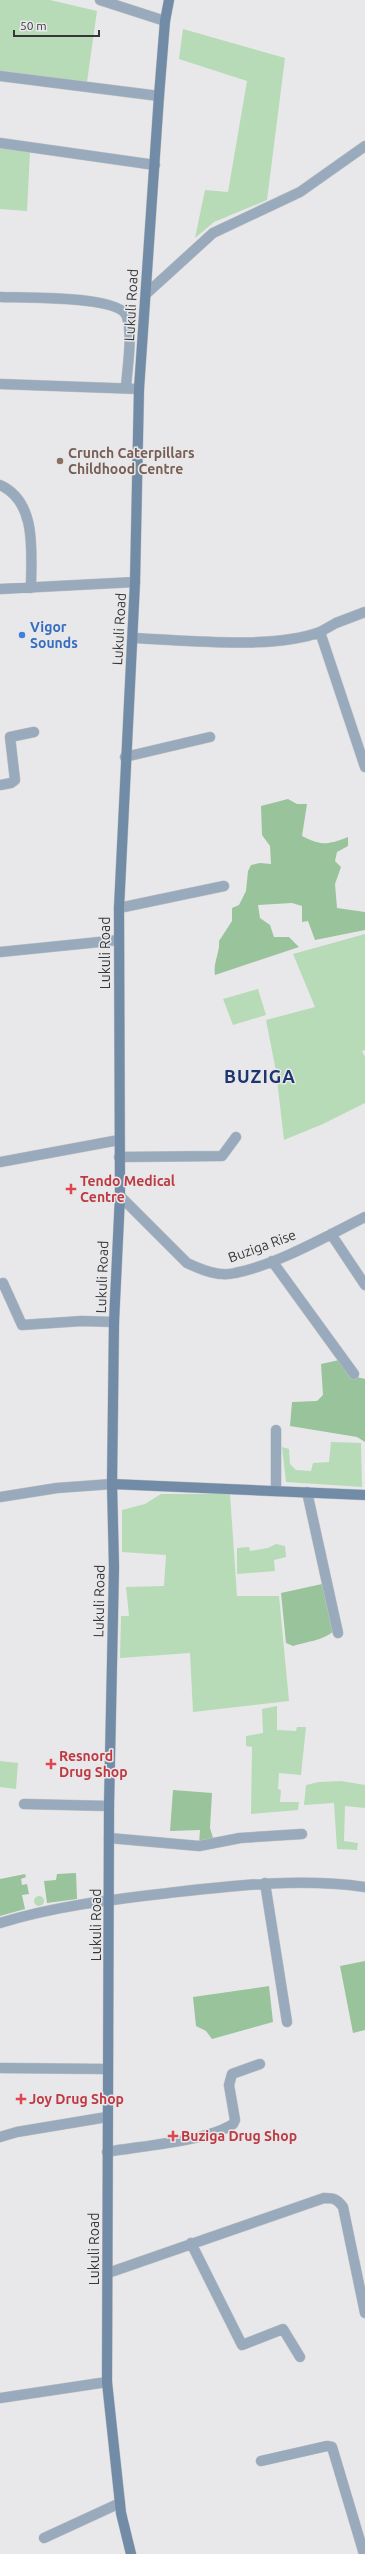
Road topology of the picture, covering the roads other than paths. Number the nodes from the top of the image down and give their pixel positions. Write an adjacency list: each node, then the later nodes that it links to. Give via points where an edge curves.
1 (100, 0): 3 (street)
2 (169, 0): 3 (street, Lukuli Road)
3 (165, 21): 5 (street, Lukuli Road)
4 (0, 76): 5 (street)
5 (159, 96): 8 (street, Lukuli Road)
6 (0, 143): 8 (street)
7 (365, 146): 9 (street, via 300,192 213,233)
8 (155, 165): 9 (street, Lukuli Road)
9 (146, 294): 13 (street, Lukuli Road)
10 (0, 297): 12 (street, via 105,303 122,310 127,316 129,329)
11 (0, 384): 12 (street)
12 (126, 388): 13 (street)
13 (139, 388): 15 (street, Lukuli Road)
14 (0, 485): 16 (street, via 9,489 21,503 30,527)
15 (135, 582): 16 (street); 20 (street, Lukuli Road)
16 (31, 588): 17 (street)
17 (0, 589)
18 (365, 612): 19 (street)
19 (320, 632): 20 (street, via 307,637 278,641); 24 (street)
20 (133, 638): 23 (street, Lukuli Road)
21 (34, 732): 25 (street, via 10,737 15,780)
22 (210, 737): 23 (street)
23 (125, 757): 27 (street, Lukuli Road)
24 (365, 767)
25 (0, 785)
26 (224, 886): 27 (street)
27 (119, 908): 28 (street, Lukuli Road)
28 (119, 940): 29 (street); 31 (street, Lukuli Road)
29 (0, 952)
30 (236, 1137): 32 (street, via 222,1156)
31 (119, 1140): 32 (street, Lukuli Road); 33 (street)
32 (120, 1157): 34 (street, Lukuli Road)
33 (0, 1162)
34 (120, 1196): 37 (street, Buziga Rise, via 188,1263 201,1270 235,1273); 40 (street, Lukuli Road)
35 (365, 1217): 36 (street, Buziga Rise)
36 (331, 1234): 37 (street, Buziga Rise); 39 (street)
37 (272, 1261): 41 (street)
38 (0, 1284): 40 (street, via 3,1283 22,1325 76,1321)
39 (365, 1285)
40 (114, 1322): 43 (street, Lukuli Road)
41 (354, 1374)
42 (276, 1430): 44 (street)
43 (112, 1484): 44 (street); 47 (street, via 57,1488); 50 (street, Lukuli Road, via 114,1567)
44 (276, 1491): 45 (street)
45 (307, 1492): 46 (street); 48 (street)
46 (365, 1495)
47 (0, 1497)
48 (338, 1633)
49 (24, 1804): 50 (street)
50 (109, 1806): 52 (street, Lukuli Road)
51 (302, 1834): 52 (street, via 240,1838 199,1846)
52 (109, 1838): 55 (street, Lukuli Road)
53 (265, 1883): 54 (street, via 338,1883); 55 (street); 57 (street)
54 (365, 1887)
55 (110, 1900): 56 (street, via 33,1913); 60 (street, Lukuli Road)
56 (0, 1923)
57 (287, 2022)
58 (260, 2064): 63 (street, via 232,2074 229,2085 234,2124 187,2138)
59 (0, 2068): 60 (street)
60 (108, 2070): 61 (street, Lukuli Road)
61 (108, 2117): 62 (street, via 24,2130); 63 (street, Lukuli Road)
62 (0, 2137)
63 (107, 2152): 65 (street, Lukuli Road)
64 (191, 2243): 65 (street); 66 (street, via 324,2198 337,2200 343,2207); 67 (street, via 242,2345 283,2329)
65 (108, 2273): 68 (street, Lukuli Road)
66 (365, 2313)
67 (300, 2357)
68 (107, 2382): 69 (street); 71 (street, Lukuli Road)
69 (0, 2398)
70 (261, 2461): 74 (street, via 327,2446 332,2448)
71 (120, 2503): 72 (street); 73 (street, Lukuli Road)
72 (44, 2538)
73 (131, 2554)
74 (364, 2554)

